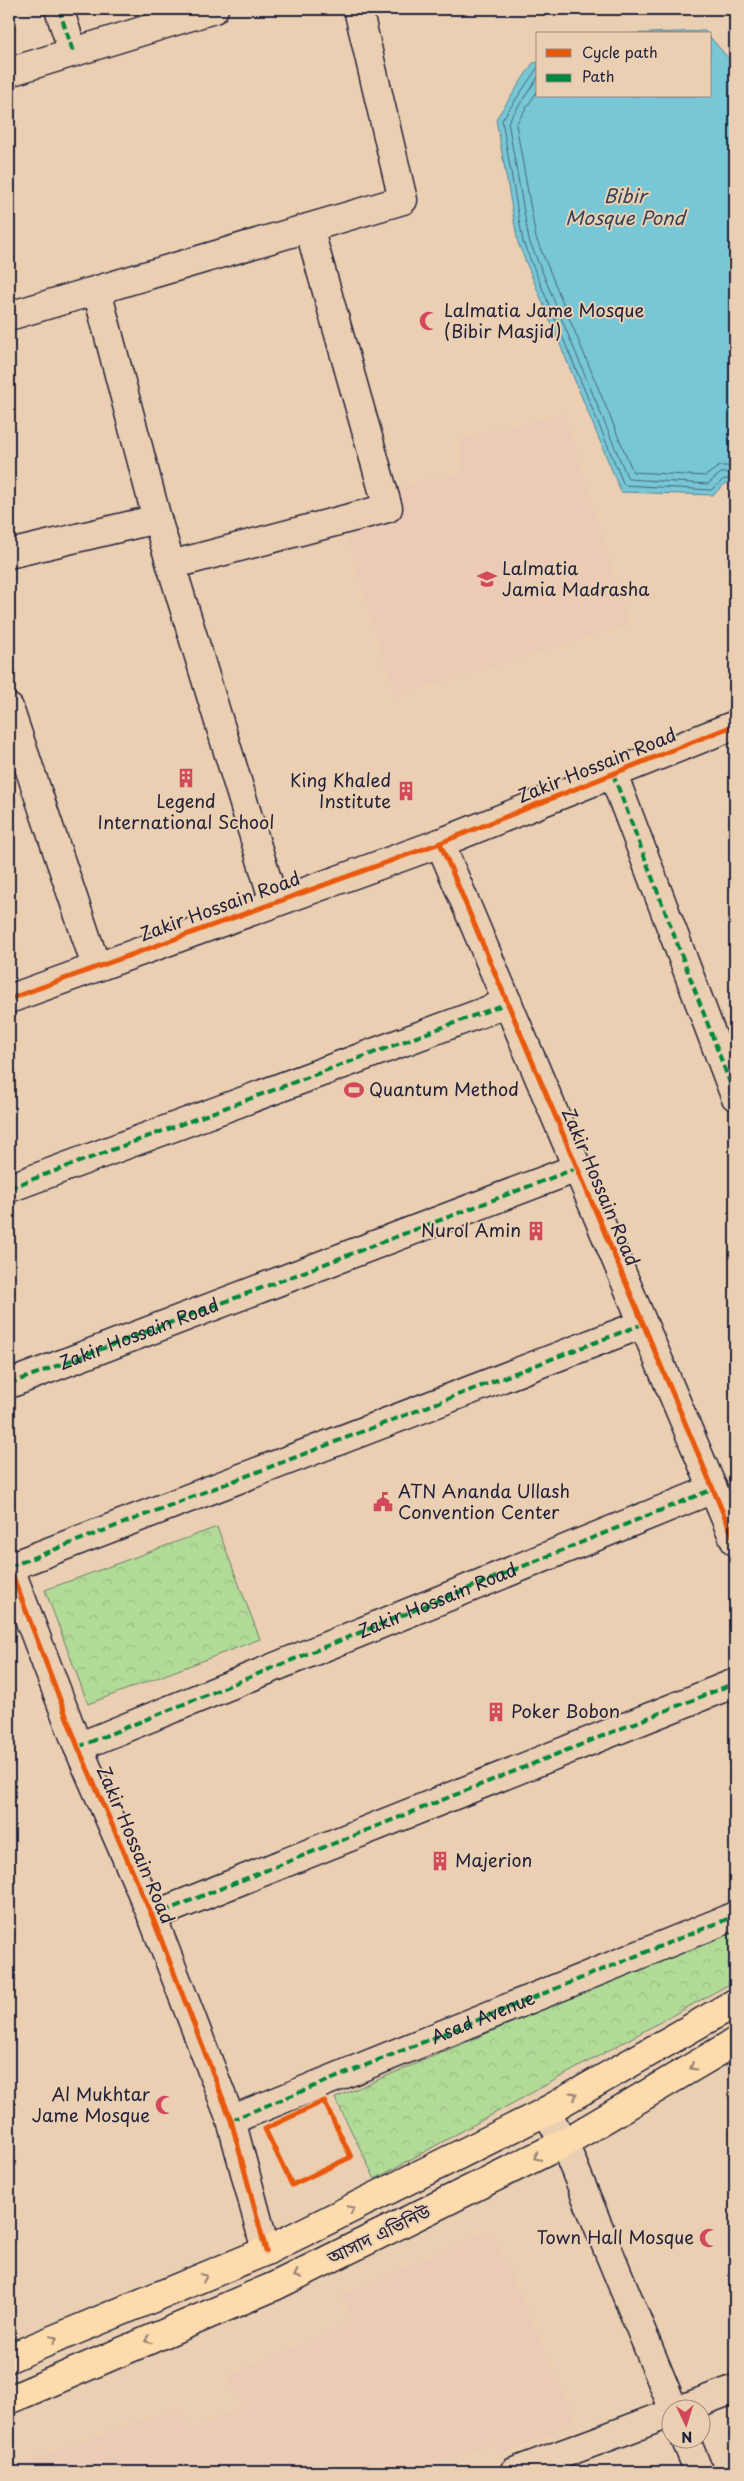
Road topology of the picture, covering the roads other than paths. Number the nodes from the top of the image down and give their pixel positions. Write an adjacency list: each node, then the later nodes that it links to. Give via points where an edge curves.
1 (60, 9): 4 (street)
2 (214, 9): 4 (street)
3 (358, 9): 6 (street, via 403,200)
4 (73, 52): 5 (street)
5 (9, 72)
6 (309, 228): 7 (street); 11 (street, via 388,508)
7 (97, 291): 8 (street); 9 (street)
8 (9, 316)
9 (156, 519): 10 (street); 11 (street)
10 (9, 554)
11 (171, 565): 16 (street)
12 (9, 708): 17 (street)
13 (734, 728): 14 (street, Zakir Hossain Road)
14 (612, 774): 15 (street, Zakir Hossain Road); 20 (street, Zakir Hossain Road)
15 (440, 843): 16 (street, Zakir Hossain Road); 19 (street, Zakir Hossain Road)
16 (274, 902): 17 (street, Zakir Hossain Road)
17 (96, 966): 18 (street, Zakir Hossain Road)
18 (9, 999)
19 (508, 1003): 21 (street, Zakir Hossain Road); 22 (street)
20 (735, 1096)
21 (578, 1168): 23 (street, Zakir Hossain Road); 24 (street, Zakir Hossain Road)
22 (9, 1188)
23 (643, 1324): 25 (street, Zakir Hossain Road); 27 (street, Zakir Hossain Road)
24 (9, 1384)
25 (714, 1489): 26 (street, Zakir Hossain Road); 29 (street, Zakir Hossain Road)
26 (735, 1541)
27 (9, 1567): 29 (street, Zakir Hossain Road)
28 (735, 1683): 30 (street, Zakir Hossain Road)
29 (78, 1747): 30 (street, Zakir Hossain Road)
30 (152, 1916): 35 (street, Zakir Hossain Road)
31 (735, 1916): 35 (street, Asad Avenue)
32 (735, 2003): 34 (main road, আসাদ এভিনিউ, one-way to 32)
33 (735, 2042): 36 (main road, আসাদ এভিনিউ, one-way to 36)
34 (546, 2111): 36 (street); 37 (main road, আসাদ এভিনিউ, one-way to 34)
35 (231, 2120): 37 (street, Zakir Hossain Road)
36 (564, 2143): 40 (street); 42 (main road, আসাদ এভিনিউ, one-way to 42, via 275,2286)
37 (266, 2251): 38 (main road, আসাদ এভিনিউ, one-way to 37)
38 (9, 2358)
39 (735, 2389): 41 (street)
40 (669, 2398)
41 (711, 2398)
42 (9, 2400)
43 (662, 2417): 45 (street)
44 (689, 2448): 46 (street)
45 (514, 2472)
46 (699, 2472)

